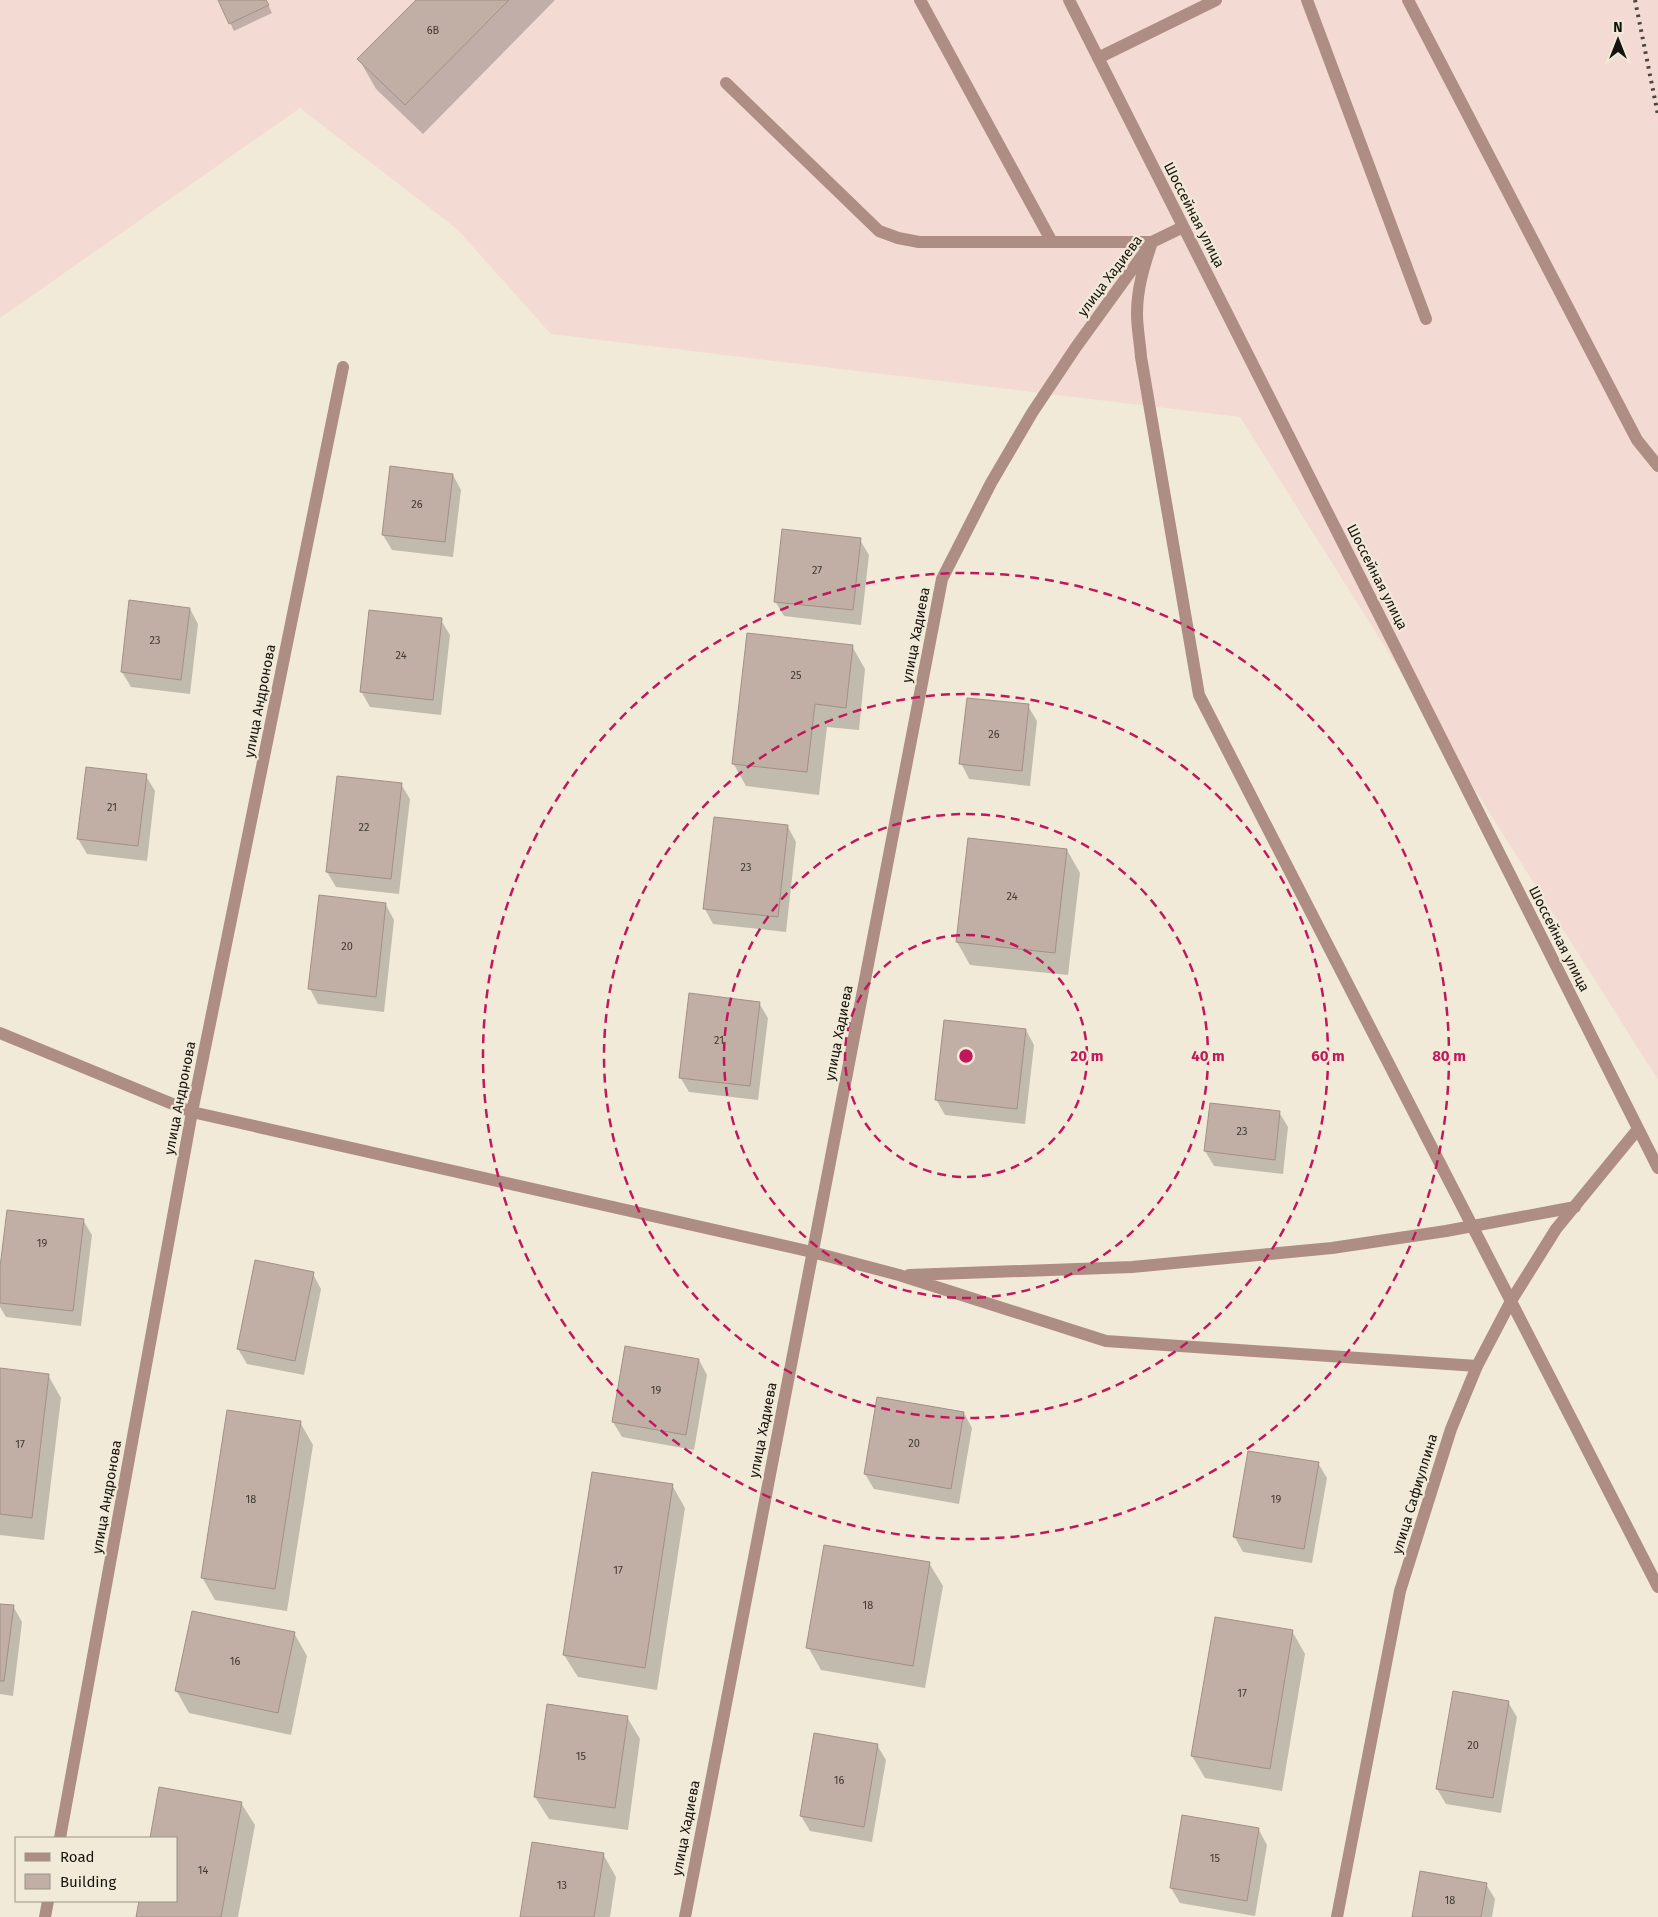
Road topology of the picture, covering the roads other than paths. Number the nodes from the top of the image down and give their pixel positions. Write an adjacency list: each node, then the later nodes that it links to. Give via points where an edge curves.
1 (920, 0): 9 (street)
2 (1069, 0): 6 (street, Шоссейная улица)
3 (1216, 0): 6 (street)
4 (1307, 0): 11 (street)
5 (1408, 0): 13 (street, via 1637,440)
6 (1098, 58): 8 (street, Шоссейная улица)
7 (726, 83): 9 (street, via 879,231 918,242)
8 (1183, 227): 10 (street, улица Хадиева); 16 (street, Шоссейная улица)
9 (1052, 242): 10 (street)
10 (1152, 242): 19 (street, via 1138,292 1141,357 1200,695); 20 (street, улица Хадиева, via 1032,413 991,483 942,579)
11 (1426, 319)
12 (343, 367): 15 (street, улица Андронова)
13 (1658, 466)
14 (0, 1033): 15 (street)
15 (192, 1112): 20 (street); 25 (street, улица Андронова)
16 (1638, 1129): 17 (street, Шоссейная улица); 18 (street, улица Сафиуллина)
17 (1658, 1168)
18 (1575, 1207): 19 (street); 22 (street, улица Сафиуллина, via 1556,1230)
19 (1472, 1225): 21 (street, via 1332,1248 1132,1267); 22 (street)
20 (812, 1252): 21 (street); 28 (street, улица Хадиева)
21 (899, 1275): 23 (street, via 1106,1341)
22 (1511, 1301): 23 (street, улица Сафиуллина); 24 (street)
23 (1477, 1366): 29 (street, улица Сафиуллина, via 1451,1429 1400,1591)
24 (1658, 1587)
25 (60, 1837)
26 (48, 1902): 27 (street)
27 (46, 1917)
28 (685, 1917)
29 (1336, 1917)

